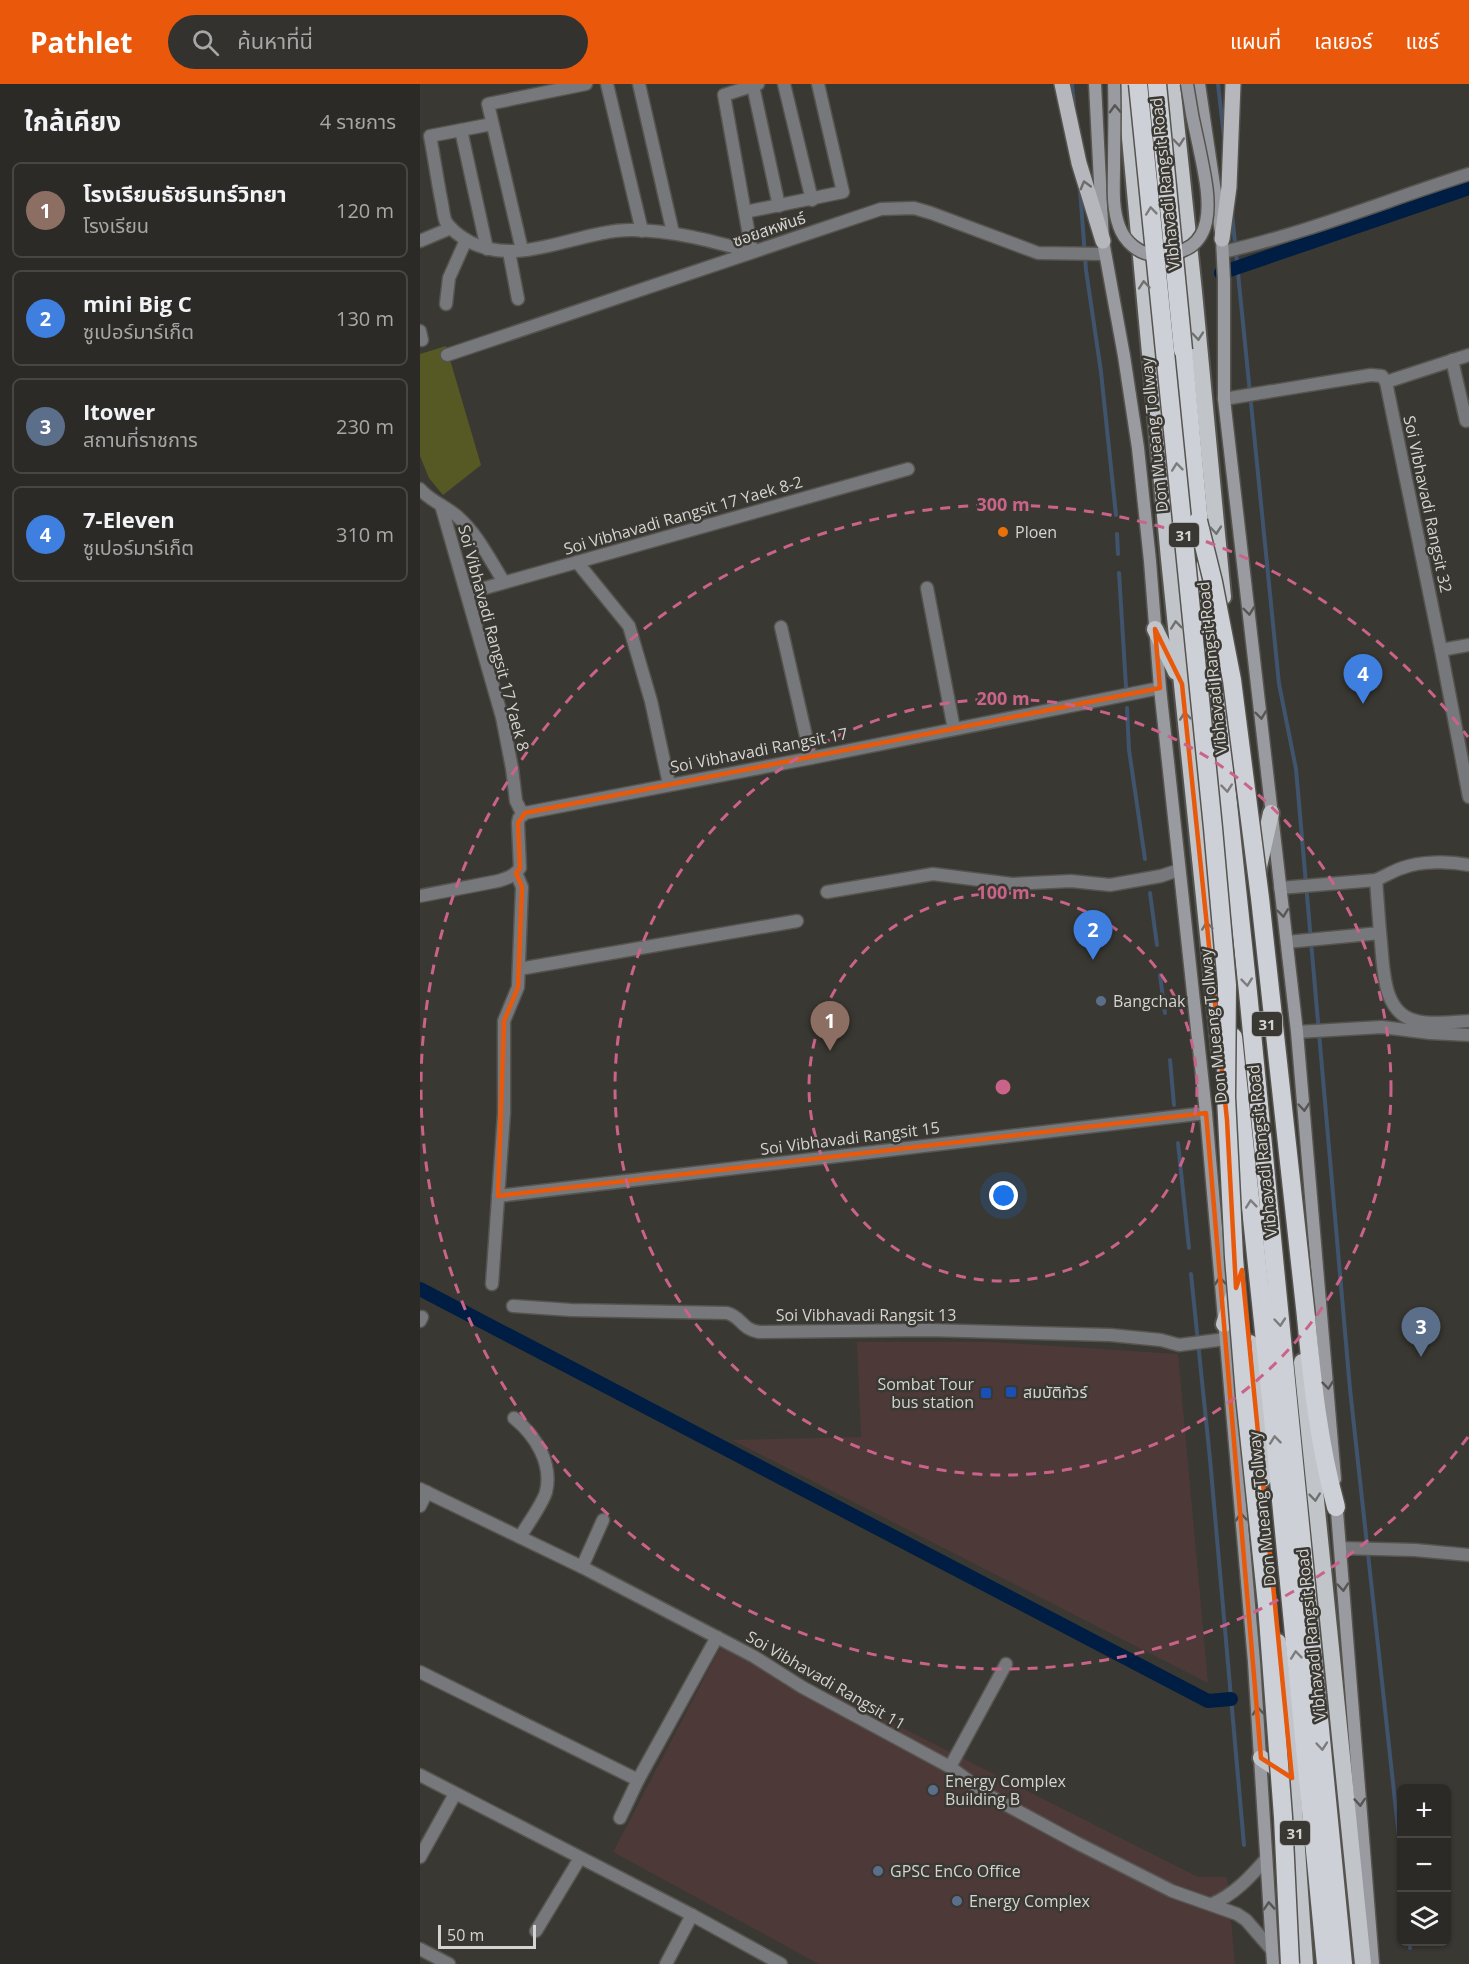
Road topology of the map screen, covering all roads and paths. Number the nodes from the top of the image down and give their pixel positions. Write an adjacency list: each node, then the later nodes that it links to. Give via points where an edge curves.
1 (586, 84): 17 (street, via 488,104)
2 (608, 84): 24 (street)
3 (639, 84): 25 (street)
4 (784, 84): 20 (street)
5 (818, 84): 20 (street, via 843,192)
6 (1062, 84): 29 (main road, one-way to 6, via 1079,163)
7 (1095, 84): 29 (main road, 31)
8 (1114, 84): 13 (main road, one-way to 8, bridge, via 1208,215 1198,240 1169,255 1150,255 1135,248 1124,238 1119,226 1114,190)
9 (1125, 84): 54 (highway, Vibhavadi Rangsit Road / 31, one-way to 9)
10 (1138, 84): 75 (highway, Don Mueang Tollway / 31, one-way to 10, bridge)
11 (1157, 84): 45 (highway, 31, bridge)
12 (1172, 84): 69 (highway, Vibhavadi Rangsit Road / 31, one-way to 69)
13 (1187, 84)
14 (1199, 84): 28 (main road, Vibhavadi Rangsit Road / 31)
15 (1233, 84): 28 (main road, via 1229,187)
16 (755, 85): 21 (street); 22 (street, via 724,95)
17 (492, 124): 18 (street); 31 (street)
18 (461, 130): 23 (street, via 430,136 445,221); 30 (street)
19 (1469, 174): 28 (street, via 1264,242)
20 (812, 200): 21 (street)
21 (779, 206): 22 (street)
22 (745, 212): 33 (street)
23 (452, 228): 26 (street); 27 (street)
24 (642, 231): 25 (street); 31 (street, via 610,232)
25 (673, 234): 33 (street)
26 (466, 240): 30 (street); 35 (street, via 449,278)
27 (420, 241)
28 (1222, 245): 40 (main road, Vibhavadi Rangsit Road / 31)
29 (1104, 247): 33 (street, ซอยสหพันธ์, via 1085,254 1038,253 932,213 900,208 881,209); 51 (main road, 31, via 1138,448)
30 (487, 249): 32 (street)
31 (522, 250): 32 (street)
32 (508, 252): 34 (street)
33 (752, 252): 36 (street, ซอยสหพันธ์)
34 (518, 299)
35 (446, 304)
36 (447, 355)
37 (1469, 355): 38 (street)
38 (1452, 360): 39 (street); 41 (street)
39 (1386, 382): 40 (street, via 1382,376 1371,375); 53 (street, Soi Vibhavadi Rangsit 32)
40 (1224, 399): 61 (main road, Vibhavadi Rangsit Road / 31, one-way to 61)
41 (1466, 421)
42 (908, 469): 46 (street, Soi Vibhavadi Rangsit 17 Yaek 8-2)
43 (420, 489): 44 (street)
44 (441, 505): 47 (street, via 475,535); 49 (street, Soi Vibhavadi Rangsit 17 Yaek 8)
45 (1198, 521): 88 (highway, bridge, via 1232,680 1312,1378); 120 (highway, 31, one-way to 120, bridge)
46 (577, 562): 47 (street, Soi Vibhavadi Rangsit 17 Yaek 8-2); 59 (street, via 629,626)
47 (504, 582): 49 (street, Soi Vibhavadi Rangsit 17 Yaek 8-2)
48 (927, 588): 56 (street)
49 (466, 593): 62 (street, Soi Vibhavadi Rangsit 17 Yaek 8, via 502,717 516,801)
50 (781, 627): 58 (street)
51 (1155, 629): 54 (highway); 55 (main road, 31)
52 (1469, 645): 53 (street)
53 (1441, 650): 57 (street, Soi Vibhavadi Rangsit 32)
54 (1182, 684): 81 (highway, Vibhavadi Rangsit Road / 31, one-way to 54)
55 (1160, 688): 56 (street, Soi Vibhavadi Rangsit 17); 64 (main road, 31)
56 (954, 729): 58 (street, Soi Vibhavadi Rangsit 17)
57 (1463, 737): 60 (street, Soi Vibhavadi Rangsit 32)
58 (811, 758): 59 (street, Soi Vibhavadi Rangsit 17)
59 (669, 784): 62 (street, Soi Vibhavadi Rangsit 17)
60 (1469, 797)
61 (1270, 813): 67 (main road, Vibhavadi Rangsit Road / 31); 69 (highway)
62 (523, 815): 65 (street, via 518,823 520,868)
63 (1469, 865): 66 (street, via 1415,865)
64 (1179, 870): 68 (street, via 1110,885 1071,881 1012,884 933,873); 79 (main road, 31)
65 (516, 873): 70 (street, via 498,881); 74 (street, via 522,887)
66 (1376, 880): 67 (street); 72 (street)
67 (1280, 888): 73 (main road, Vibhavadi Rangsit Road / 31, one-way to 73)
68 (827, 892)
69 (1253, 894): 112 (highway, Vibhavadi Rangsit Road / 31, one-way to 112)
70 (420, 896)
71 (797, 921): 74 (street)
72 (1380, 933): 73 (street); 76 (street, via 1388,995 1398,1011 1416,1021)
73 (1287, 942): 77 (main road, Vibhavadi Rangsit Road / 31)
74 (519, 969): 80 (street, via 518,987 504,1021 504,1113)
75 (1227, 985): 117 (highway, bridge, via 1226,1097 1234,1257 1268,1616); 119 (highway, Don Mueang Tollway / 31, one-way to 75, bridge)
76 (1469, 1021)
77 (1297, 1032): 78 (street, via 1382,1028); 88 (main road, Vibhavadi Rangsit Road / 31, one-way to 88, via 1335,1456)
78 (1469, 1035)
79 (1206, 1113): 80 (street, Soi Vibhavadi Rangsit 15); 84 (main road, 31, one-way to 79)
80 (498, 1196): 82 (street)
81 (1242, 1270): 84 (highway); 100 (highway, Vibhavadi Rangsit Road / 31)
82 (492, 1284)
83 (513, 1306): 84 (street, Soi Vibhavadi Rangsit 13, via 727,1313 736,1315 745,1328 759,1332 928,1330 1110,1335 1161,1340 1179,1346 1208,1343)
84 (1225, 1332): 97 (main road, 31, one-way to 84)
85 (514, 1418): 90 (street, via 536,1441 546,1475 546,1492)
86 (424, 1490): 87 (street); 90 (street, Soi Vibhavadi Rangsit 11)
87 (420, 1506)
88 (1336, 1507): 91 (main road, Vibhavadi Rangsit Road / 31)
89 (603, 1520): 93 (street)
90 (520, 1537): 93 (street, Soi Vibhavadi Rangsit 11)
91 (1340, 1548): 92 (street); 112 (main road, Vibhavadi Rangsit Road / 31, one-way to 112)
92 (1469, 1555)
93 (582, 1567): 94 (street, Soi Vibhavadi Rangsit 11)
94 (717, 1637): 98 (street, Soi Vibhavadi Rangsit 11); 101 (street)
95 (1006, 1664): 98 (street)
96 (420, 1672): 101 (street)
97 (1261, 1758): 100 (highway); 106 (main road, 31)
98 (950, 1767): 107 (street, Soi Vibhavadi Rangsit 11, via 987,1795 1077,1843 1172,1891)
99 (420, 1775): 102 (street)
100 (1292, 1778): 118 (highway, Vibhavadi Rangsit Road / 31)
101 (638, 1780): 103 (street)
102 (455, 1794): 104 (street); 105 (street)
103 (620, 1818)
104 (420, 1857)
105 (580, 1858): 108 (street); 109 (street)
106 (1266, 1859): 107 (street, via 1239,1888); 110 (main road, 31, one-way to 106)
107 (1212, 1904): 110 (street, Soi Vibhavadi Rangsit 11, via 1246,1920)
108 (692, 1915): 114 (street); 115 (street)
109 (536, 1931)
110 (1272, 1950): 116 (main road, 31)
111 (422, 1954): 113 (street)
112 (1371, 1963)
113 (449, 1964)
114 (666, 1964)
115 (781, 1964)
116 (1273, 1964)
117 (1290, 1964)
118 (1305, 1964)
119 (1326, 1964)
120 (1343, 1964)

